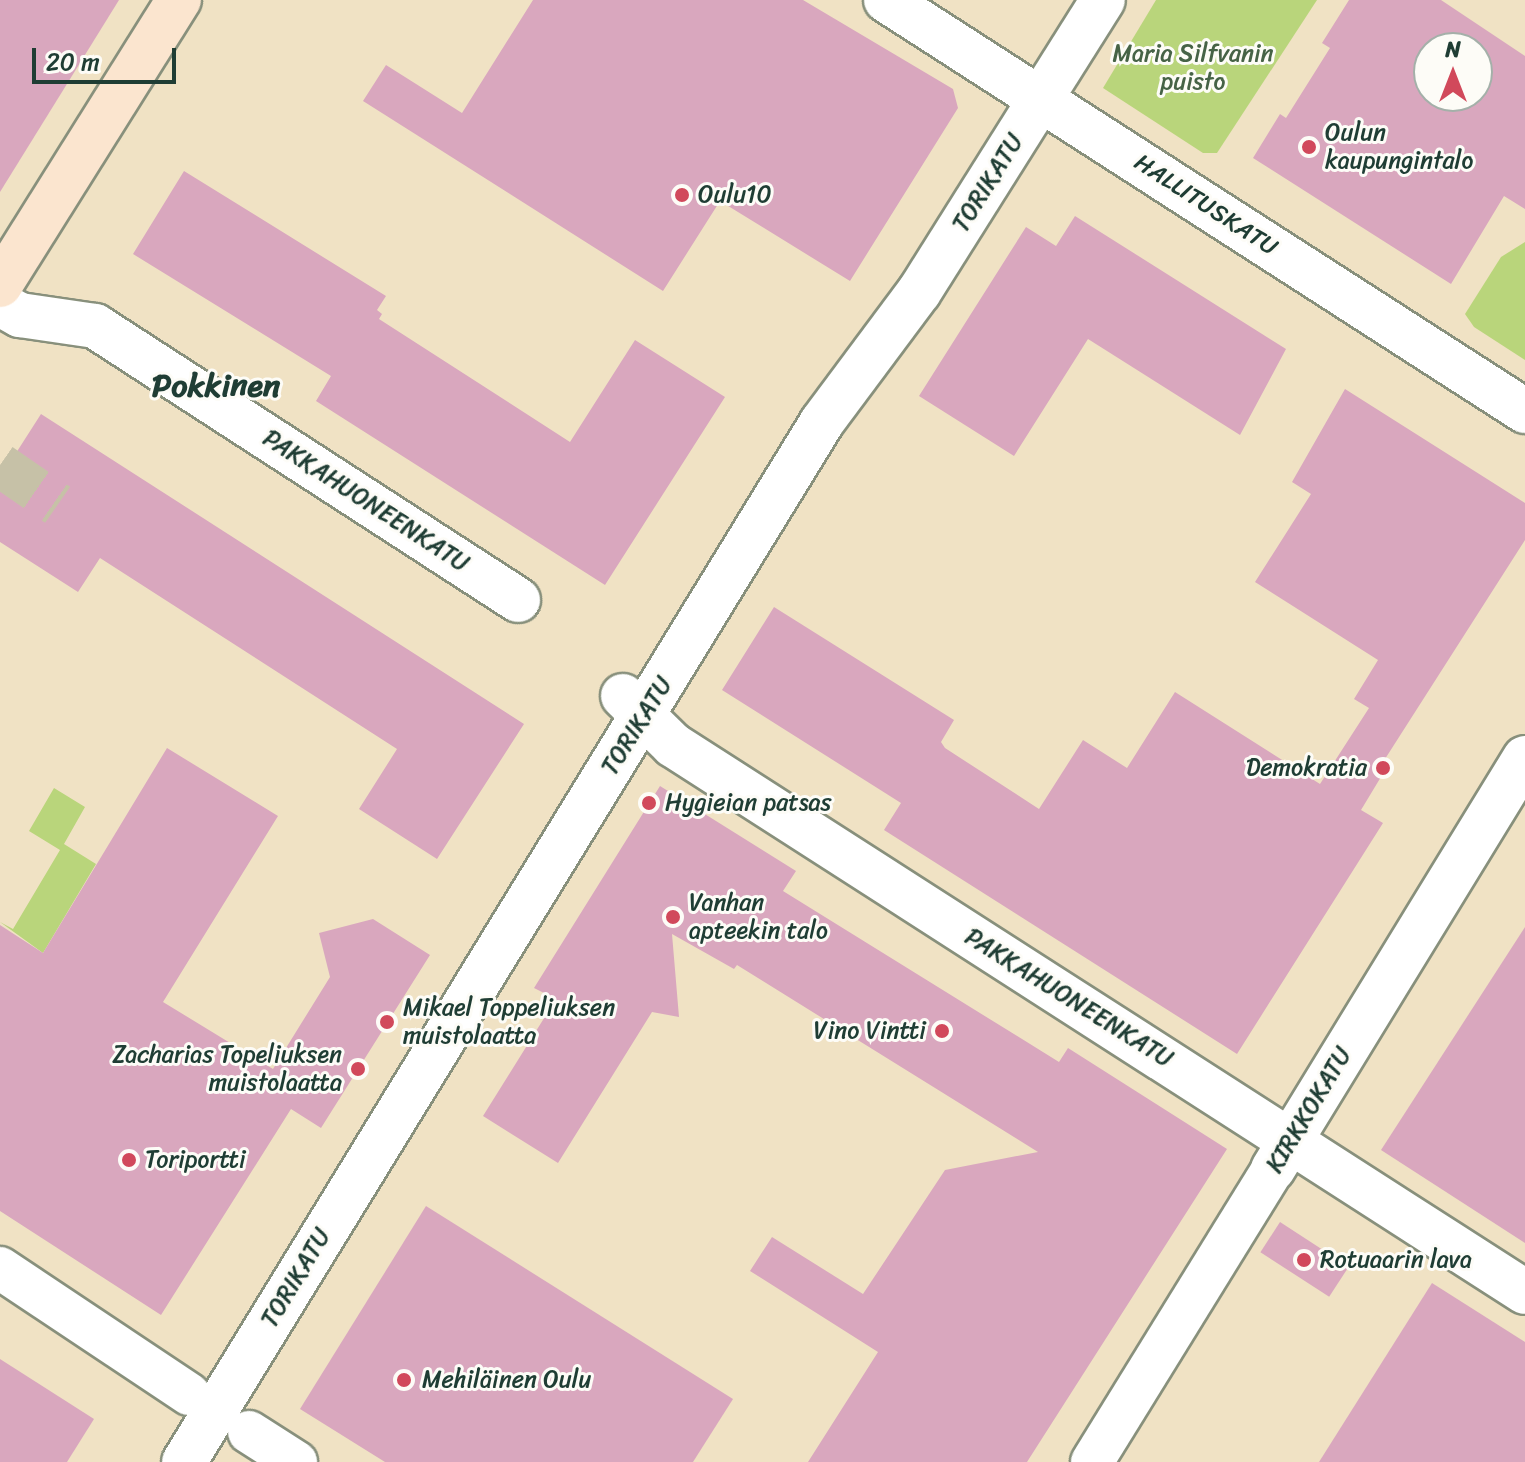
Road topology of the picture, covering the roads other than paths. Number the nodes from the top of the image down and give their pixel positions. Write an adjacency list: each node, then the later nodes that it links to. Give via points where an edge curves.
1 (179, 0): 5 (main road)
2 (886, 0): 4 (street, HALLITUSKATU)
3 (1103, 0): 4 (street, TORIKATU)
4 (1041, 100): 7 (street, HALLITUSKATU); 9 (street, TORIKATU, via 919,292 822,422)
5 (0, 285)
6 (0, 304): 8 (street, PAKKAHUONEENKATU, via 20,315 95,326)
7 (1525, 411)
8 (518, 600)
9 (632, 705): 11 (street, PAKKAHUONEENKATU, via 673,745); 16 (street, TORIKATU)
10 (1525, 758): 11 (street, KIRKKOKATU)
11 (1281, 1154): 13 (street, PAKKAHUONEENKATU); 18 (street, KIRKKOKATU)
12 (0, 1268): 14 (street)
13 (1525, 1292)
14 (189, 1394)
15 (249, 1432): 17 (street)
16 (184, 1462)
17 (296, 1462)
18 (1092, 1462)

